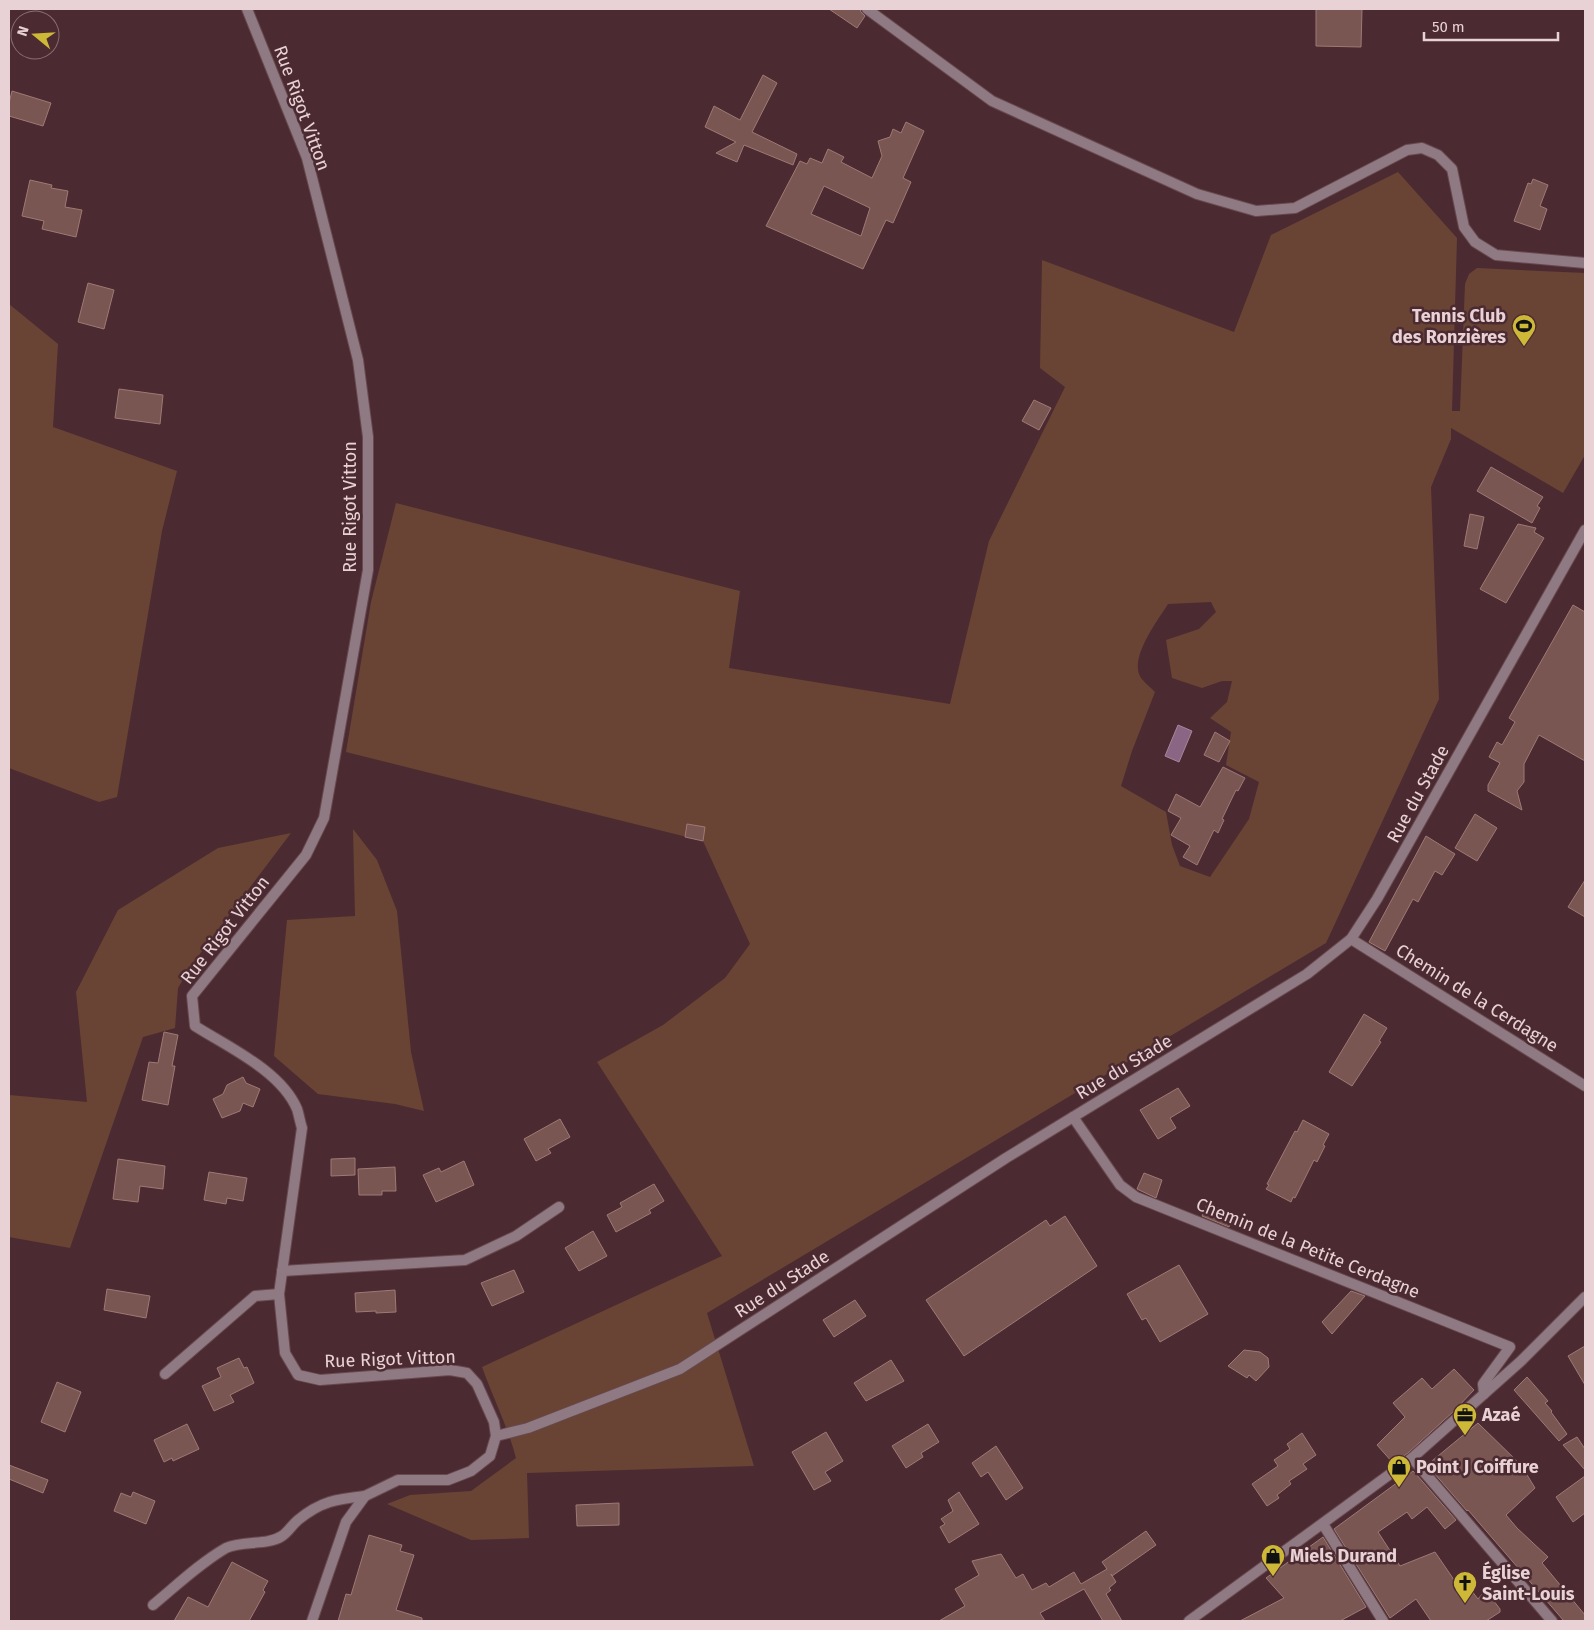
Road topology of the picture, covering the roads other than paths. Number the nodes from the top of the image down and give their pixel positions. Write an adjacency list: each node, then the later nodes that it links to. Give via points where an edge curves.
1 (247, 9): 9 (street, Rue Rigot Vitton, via 307,158 358,360 368,437 368,570 324,818 306,855 192,996 195,1026 260,1066 284,1090 296,1108 302,1128)
2 (867, 9): 3 (street, via 992,101 1196,194 1256,211 1295,208 1407,150 1422,148 1438,156 1452,169 1464,227 1475,242 1496,255)
3 (1585, 263)
4 (1585, 530): 5 (street, Rue du Stade, via 1378,899)
5 (1351, 939): 6 (street, Chemin de la Cerdagne); 7 (street, Rue du Stade, via 1307,974)
6 (1585, 1086)
7 (1073, 1118): 13 (street, Chemin de la Petite Cerdagne, via 1120,1185 1136,1197 1510,1347 1483,1384); 14 (street, Rue du Stade, via 680,1369 528,1428)
8 (560, 1207): 9 (street, via 516,1236 465,1260)
9 (282, 1271): 10 (street, Rue Rigot Vitton)
10 (279, 1294): 12 (street, via 255,1296); 14 (street, Rue Rigot Vitton, via 285,1353 298,1374 320,1380 450,1370 467,1373 477,1384 494,1422)
11 (1585, 1296): 13 (street)
12 (165, 1374)
13 (1484, 1394): 15 (street)
14 (496, 1436): 16 (street, via 490,1456 471,1471 448,1480 398,1480)
15 (1412, 1458): 17 (street); 22 (street)
16 (365, 1496): 18 (street, via 336,1499 311,1510 272,1540 226,1548); 19 (street, via 346,1522)
17 (1323, 1524): 20 (street); 21 (street)
18 (153, 1605)
19 (312, 1621)
20 (1189, 1621)
21 (1382, 1621)
22 (1552, 1621)

